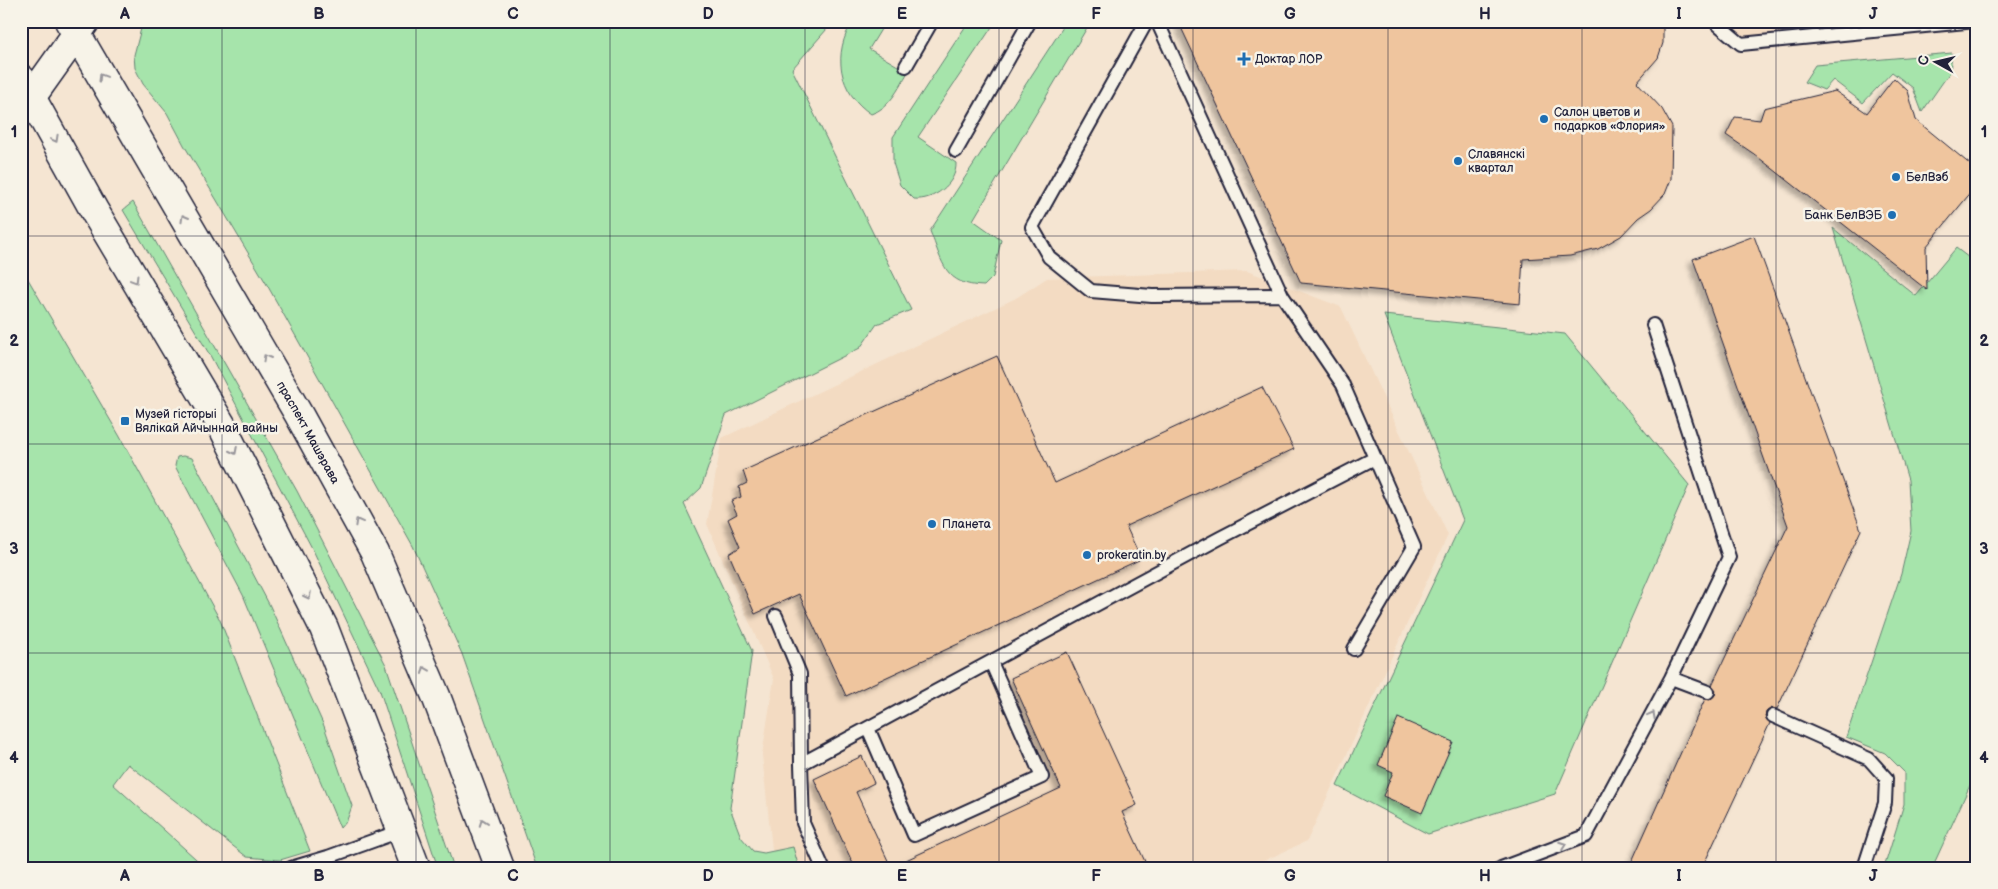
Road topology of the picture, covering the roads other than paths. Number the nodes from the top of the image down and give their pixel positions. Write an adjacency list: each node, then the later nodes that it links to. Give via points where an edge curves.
1 (932, 21): 8 (lane)
2 (1030, 21): 10 (lane)
3 (1147, 21): 11 (lane, via 1032,227 1049,257 1091,291 1152,296)
4 (1157, 21): 11 (lane)
5 (1714, 21): 6 (lane, via 1741,44)
6 (1976, 21)
7 (77, 26): 9 (main road); 25 (main road, праспект Машэрава, one-way to 7, via 436,696 375,553)
8 (906, 66)
9 (25, 96): 22 (main road, one-way to 22, via 222,426 315,610)
10 (956, 152)
11 (1282, 295): 13 (lane, via 1343,385)
12 (1653, 324): 17 (lane, via 1729,557)
13 (1373, 459): 15 (lane, via 1414,547); 16 (lane)
14 (776, 616): 21 (lane, via 800,674)
15 (1354, 649)
16 (991, 662): 20 (lane); 20 (lane, via 1042,777 914,835)
17 (1671, 678): 18 (lane); 27 (lane, one-way to 17, via 1586,836)
18 (1708, 692)
19 (1773, 716): 28 (lane, via 1870,759 1886,778 1885,803)
20 (868, 728): 21 (lane)
21 (801, 764): 26 (lane, via 803,823)
22 (403, 830): 23 (lane); 24 (main road)
23 (291, 868)
24 (416, 868)
25 (500, 868)
26 (824, 868)
27 (1501, 868)
28 (1864, 868)

